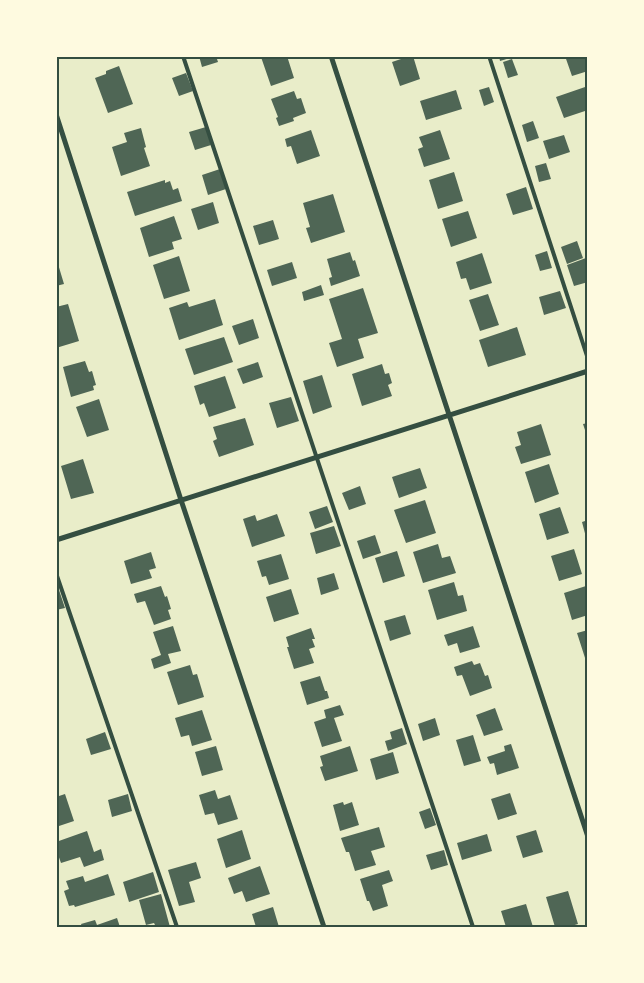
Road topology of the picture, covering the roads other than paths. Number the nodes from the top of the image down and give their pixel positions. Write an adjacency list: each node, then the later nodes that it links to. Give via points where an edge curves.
1 (183, 56): 8 (lane)
2 (330, 56): 7 (street)
3 (489, 56): 5 (lane)
4 (56, 114): 9 (street)
5 (588, 359)
6 (588, 371): 7 (street)
7 (448, 415): 8 (street); 12 (street)
8 (317, 457): 9 (street); 15 (lane)
9 (181, 500): 10 (street); 14 (street)
10 (56, 540)
11 (56, 573): 13 (lane)
12 (588, 837)
13 (177, 927)
14 (324, 927)
15 (473, 927)

